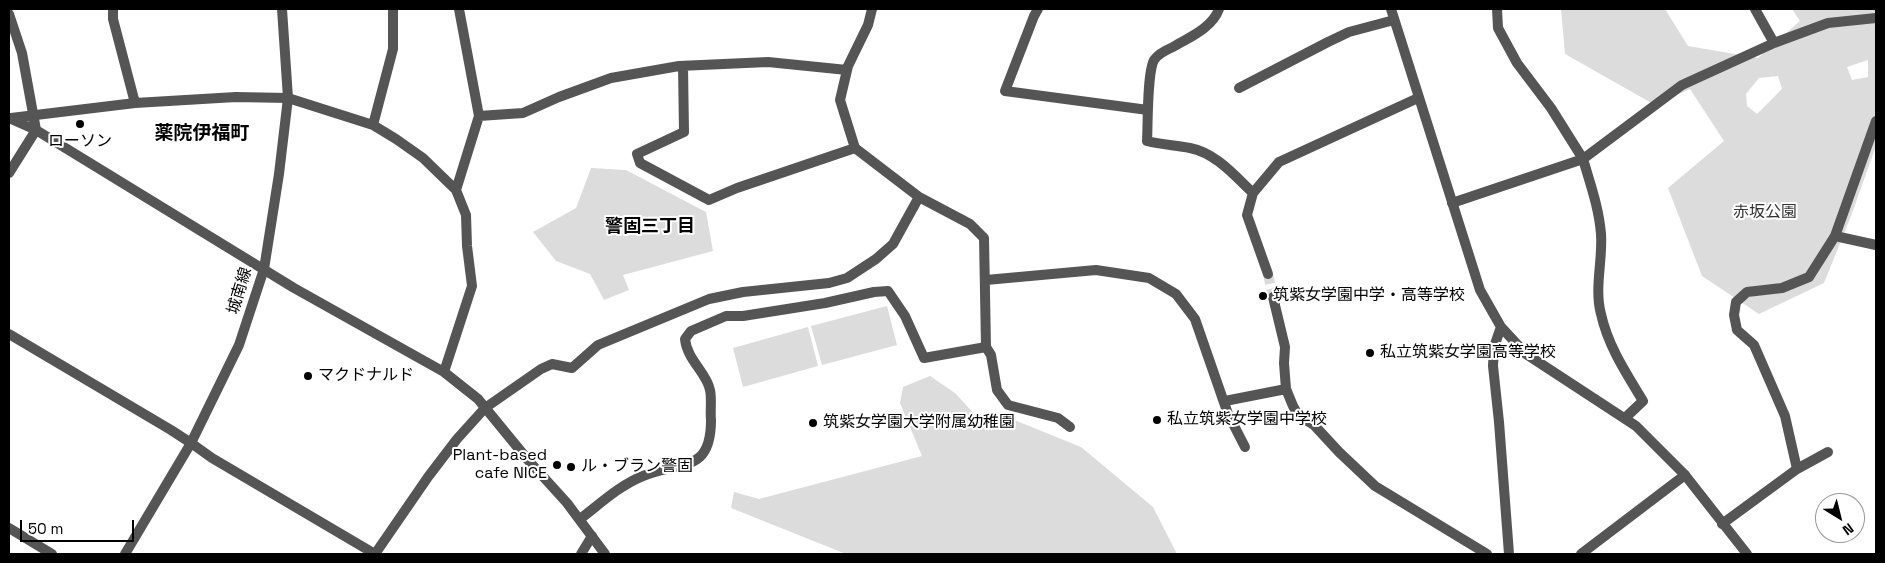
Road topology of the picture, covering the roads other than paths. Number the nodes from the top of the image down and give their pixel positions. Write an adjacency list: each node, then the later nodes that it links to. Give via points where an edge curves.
1 (112, 9): 20 (street)
2 (282, 9): 18 (street, 城南線)
3 (393, 9): 26 (street, via 393,49)
4 (459, 9): 23 (street)
5 (872, 9): 16 (street)
6 (1038, 9): 21 (street, via 1005,90)
7 (1219, 9): 21 (street, via 1216,18 1198,32 1155,58)
8 (1391, 9): 13 (street)
9 (1497, 9): 29 (street, via 1498,28 1517,63 1551,108)
10 (1755, 9): 14 (street)
11 (9, 14): 22 (street, via 22,53)
12 (1876, 18): 14 (street, via 1828,23)
13 (1394, 20): 17 (street, via 1349,32); 19 (street)
14 (1774, 43): 29 (street, via 1682,85)
15 (683, 66): 16 (street, via 768,62); 23 (street, via 611,78 523,113); 28 (street, via 684,132 637,154 640,163 709,200)
16 (847, 70): 28 (street, via 840,100)
17 (1239, 88)
18 (288, 98): 20 (street, via 236,97); 26 (street); 37 (street, 城南線)
19 (1418, 98): 32 (street, via 1279,162); 34 (street)
20 (134, 103): 22 (street)
21 (1148, 110): 32 (street, via 1148,141 1191,148 1208,155)
22 (34, 115): 24 (street); 27 (street)
23 (479, 116): 31 (street)
24 (9, 118): 27 (street)
25 (1876, 120): 35 (street)
26 (373, 125): 31 (street, via 423,158)
27 (36, 130): 30 (street); 37 (street)
28 (855, 148): 33 (street)
29 (1583, 159): 34 (street); 48 (street, via 1595,198 1601,234 1600,312 1613,350 1643,401)
30 (9, 174)
31 (456, 190): 44 (street, via 466,215 472,286)
32 (1253, 193): 38 (street, via 1247,215)
33 (919, 197): 39 (street, via 970,224 984,238); 47 (street, via 893,244 847,278 709,298 598,344 572,368 552,364 541,369)
34 (1452, 204): 41 (street, via 1480,290)
35 (1835, 236): 36 (street); 53 (street, via 1808,277 1782,288 1747,292 1736,302 1737,330 1754,345 1774,389 1785,416)
36 (1876, 245)
37 (264, 269): 44 (street); 50 (street, 城南線, via 239,345)
38 (1268, 274)
39 (986, 280): 43 (street); 46 (street, via 1096,270 1149,278 1176,294 1195,319)
40 (1273, 297): 45 (street, via 1285,347)
41 (1501, 327): 48 (street, via 1526,354); 65 (street, via 1494,347 1493,366)
42 (9, 334): 50 (street)
43 (986, 347): 49 (street, via 991,355 998,390 1008,405 1058,418); 55 (street, via 924,358 905,316 888,291 743,316 726,316 692,331 685,339 686,348 710,389 711,435 707,448 697,460 644,476 614,493)
44 (444, 372): 47 (street)
45 (1286, 389): 46 (street); 64 (street, via 1298,415 1314,424 1375,486)
46 (1225, 401): 51 (street)
47 (485, 408): 55 (street); 61 (street, via 428,477)
48 (1625, 418): 54 (street)
49 (1070, 427)
50 (191, 443): 60 (street, 城南線); 61 (street)
51 (1245, 447)
52 (1828, 452): 53 (street)
53 (1797, 469): 56 (street)
54 (1685, 474): 56 (street); 66 (street)
55 (580, 519): 58 (street)
56 (1722, 524): 67 (street)
57 (9, 528): 59 (street)
58 (592, 536): 62 (street); 63 (street)
59 (52, 554)
60 (125, 554)
61 (375, 554)
62 (581, 554)
63 (605, 554)
64 (1487, 554)
65 (1509, 554)
66 (1580, 554)
67 (1747, 554)

